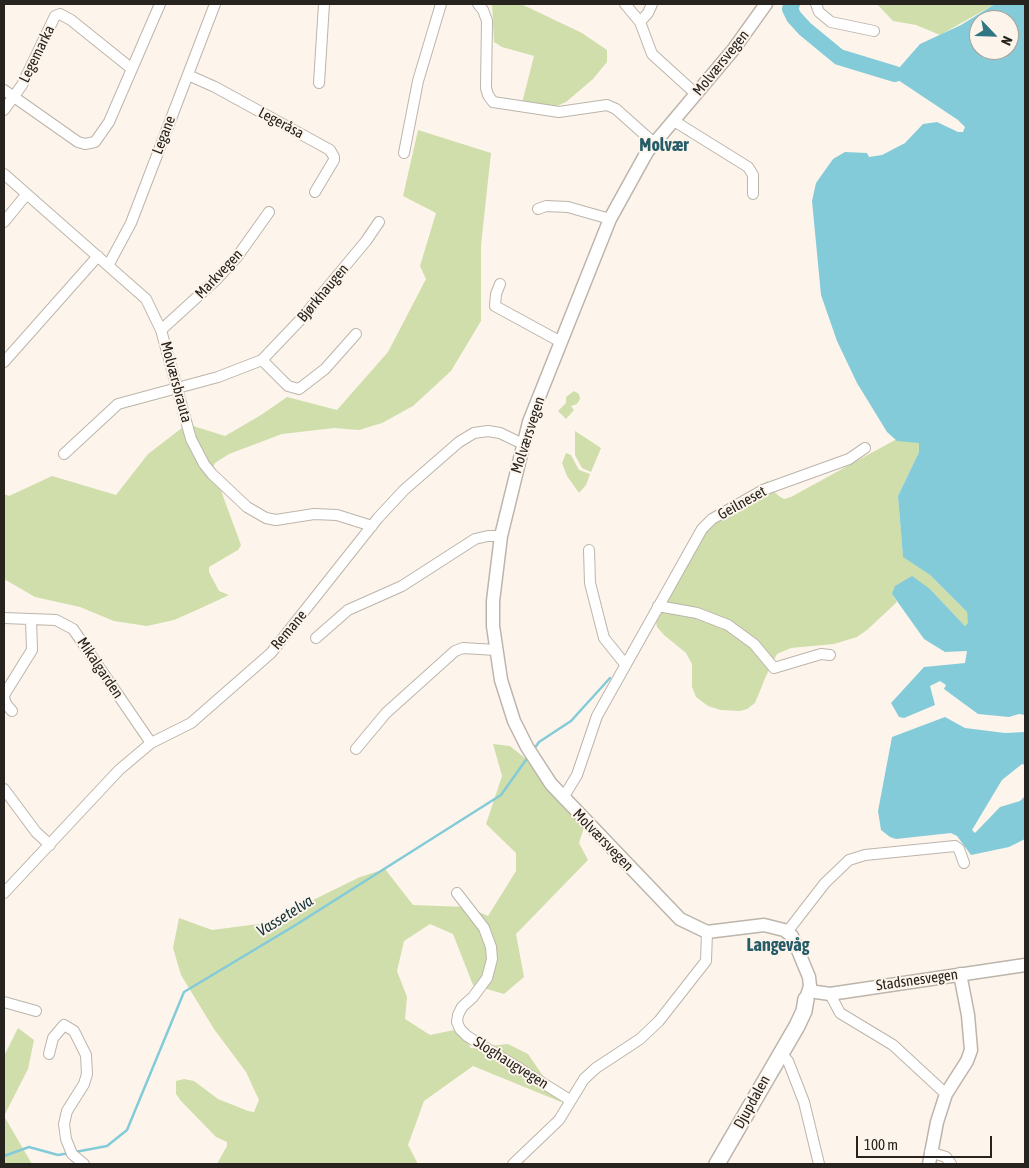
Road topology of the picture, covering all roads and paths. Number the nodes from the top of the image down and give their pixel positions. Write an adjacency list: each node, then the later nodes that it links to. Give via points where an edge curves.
1 (160, 4): 12 (street, Legemarka)
2 (215, 4): 13 (street, Legane)
3 (324, 4): 14 (street)
4 (441, 4): 21 (street, via 418,81)
5 (478, 4): 20 (street, via 487,21 486,88 493,102 560,112 607,105 616,109)
6 (626, 4): 10 (street)
7 (652, 4): 10 (street)
8 (766, 4): 16 (street, Molværsvegen)
9 (816, 4): 11 (street, via 819,12 831,22)
10 (640, 22): 16 (street, via 652,54)
11 (874, 31)
12 (132, 69): 17 (street, Legemarka, via 102,133 90,144 67,136); 17 (street, Legemarka, via 72,20 60,14 55,16)
13 (188, 75): 23 (street, Legeråsa, via 330,150 334,160); 32 (street, Legane, via 130,223)
14 (319, 83)
15 (4, 90): 17 (street, Legemarka)
16 (696, 94): 19 (street, Molværsvegen)
17 (14, 98): 18 (street, Legemarka)
18 (4, 110)
19 (674, 121): 20 (street, Molværsvegen); 25 (street, via 748,167 753,175)
20 (654, 143): 28 (street, Molværsvegen)
21 (404, 153)
22 (4, 174): 24 (street, Molværsbrauta)
23 (315, 192)
24 (26, 194): 29 (street); 31 (street, Molværsbrauta)
25 (753, 194)
26 (538, 209): 28 (street, via 568,207)
27 (269, 212): 34 (street, Markvegen, via 217,280)
28 (610, 219): 36 (street, Molværsvegen)
29 (4, 222)
30 (379, 222): 37 (street, Bjørkhaugen, via 282,342)
31 (98, 256): 32 (street, Molværsbrauta); 38 (street)
32 (109, 264): 34 (street, Molværsbrauta, via 146,299)
33 (500, 284): 36 (street, via 495,306)
34 (161, 330): 39 (street, Molværsbrauta)
35 (356, 334): 37 (street, via 325,369 299,389 288,386)
36 (561, 342): 40 (street, Molværsvegen)
37 (262, 360): 39 (street, Bjørkhaugen, via 241,370)
38 (4, 362)
39 (177, 389): 42 (street, Bjørkhaugen, via 118,404); 43 (street, Molværsbrauta, via 191,439 204,464 254,513 276,520 314,514 336,515)
40 (523, 444): 43 (street, Remane, via 500,433 467,436 404,490); 44 (street, Molværsvegen)
41 (865, 448): 46 (street, Geilneset, via 849,460 763,490 712,519 699,532)
42 (64, 454)
43 (372, 526): 55 (street, Remane, via 271,653 191,723)
44 (501, 536): 49 (street, Remane, via 475,539 402,586 348,610); 50 (street, Molværsvegen, via 494,601)
45 (589, 550): 52 (street, via 590,583 604,638)
46 (658, 606): 51 (street, via 697,613 728,625 754,644 774,668 821,654); 52 (street, Geilneset)
47 (4, 618): 48 (street, Mikalgarden)
48 (31, 620): 53 (street, via 32,650); 55 (street, Mikalgarden, via 56,620 73,629)
49 (316, 638)
50 (496, 650): 56 (street, via 455,650 386,713); 58 (street, Molværsvegen, via 501,680 514,721 544,774)
51 (830, 655)
52 (624, 664): 58 (street, Geilneset, via 592,727 577,775)
53 (4, 696): 54 (street)
54 (12, 712)
55 (151, 743): 59 (street, Remane, via 119,770)
56 (356, 749)
57 (4, 789): 59 (street, via 36,832)
58 (563, 798): 63 (street, Molværsvegen, via 680,919)
59 (50, 845): 61 (street, Remane)
60 (964, 863): 64 (street, via 956,846 865,855 849,860 825,883)
61 (4, 893)
62 (457, 893): 74 (street, Sloghaugvegen, via 484,928 492,959 487,978 458,1015 460,1029)
63 (707, 932): 64 (street, via 764,925); 74 (street, via 706,961 689,985 648,1033 596,1068)
64 (787, 932): 68 (street, via 805,963 809,976)
65 (1025, 965): 66 (street, Stadsnesvegen)
66 (960, 974): 67 (street, Stadsnesvegen); 73 (street, via 971,1050)
67 (830, 994): 68 (street, Stadsnesvegen); 73 (street, via 840,1013 893,1045)
68 (807, 995): 71 (main road, Djupdalen)
69 (4, 1002): 70 (street)
70 (36, 1011)
71 (783, 1046): 78 (main road, Djupdalen); 79 (street, via 804,1102)
72 (49, 1054): 76 (street, via 53,1038 64,1026 77,1035 86,1055 84,1084 67,1111 64,1124 66,1140)
73 (946, 1094): 75 (street)
74 (570, 1100): 77 (street, via 559,1120)
75 (930, 1158): 80 (street, via 946,1157)
76 (84, 1164)
77 (513, 1164)
78 (717, 1164)
79 (819, 1164)
80 (952, 1164)

